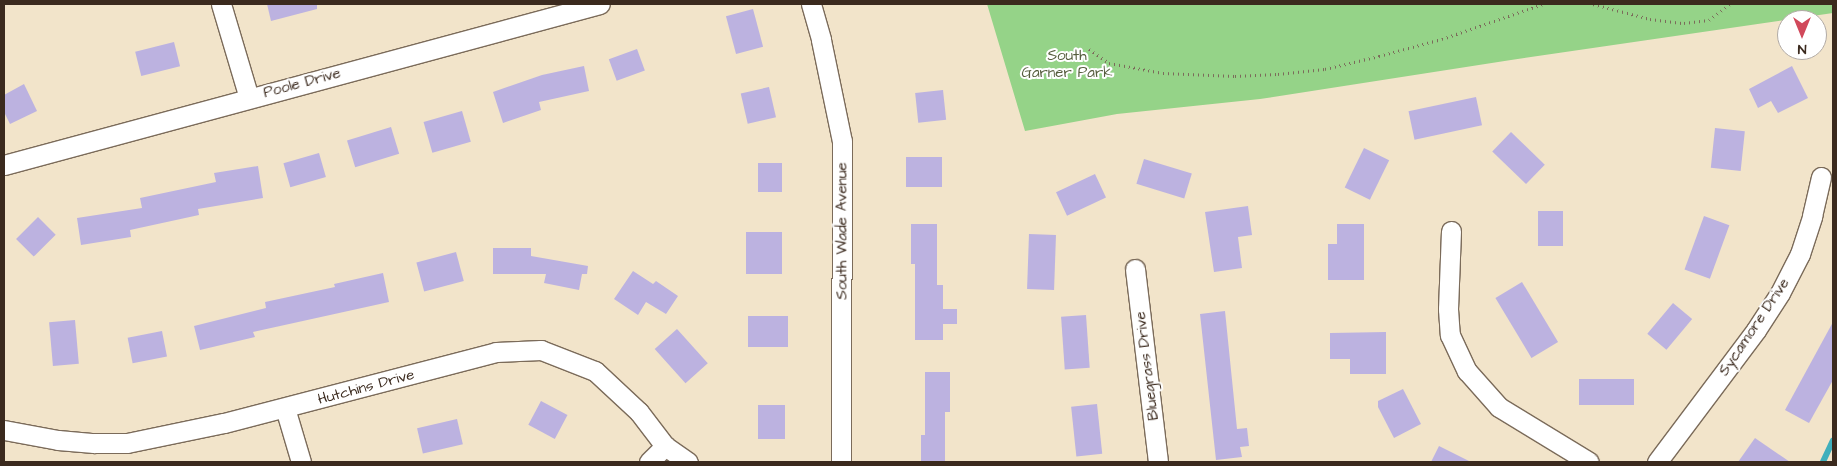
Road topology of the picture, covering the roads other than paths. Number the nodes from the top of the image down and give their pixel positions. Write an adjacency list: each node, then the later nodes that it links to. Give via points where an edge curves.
1 (221, 4): 4 (street)
2 (600, 4): 4 (street, Poole Drive)
3 (811, 4): 15 (street, South Wade Avenue, via 842,141)
4 (248, 98): 5 (street, Poole Drive)
5 (4, 165)
6 (1821, 177): 18 (street, Sycamore Drive, via 1800,254 1780,293)
7 (1451, 231): 17 (street, via 1450,335 1467,371 1499,407)
8 (1135, 269): 16 (street, Bluegrass Drive)
9 (285, 408): 10 (street, Hutchins Drive, via 127,443 58,440); 11 (street, Hutchins Drive, via 496,352 542,350 596,371 638,412); 12 (street)
10 (4, 430)
11 (665, 446): 13 (street); 14 (street, Hutchins Drive)
12 (301, 462)
13 (649, 462)
14 (688, 462)
15 (842, 462)
16 (1158, 462)
17 (1589, 462)
18 (1657, 462)

